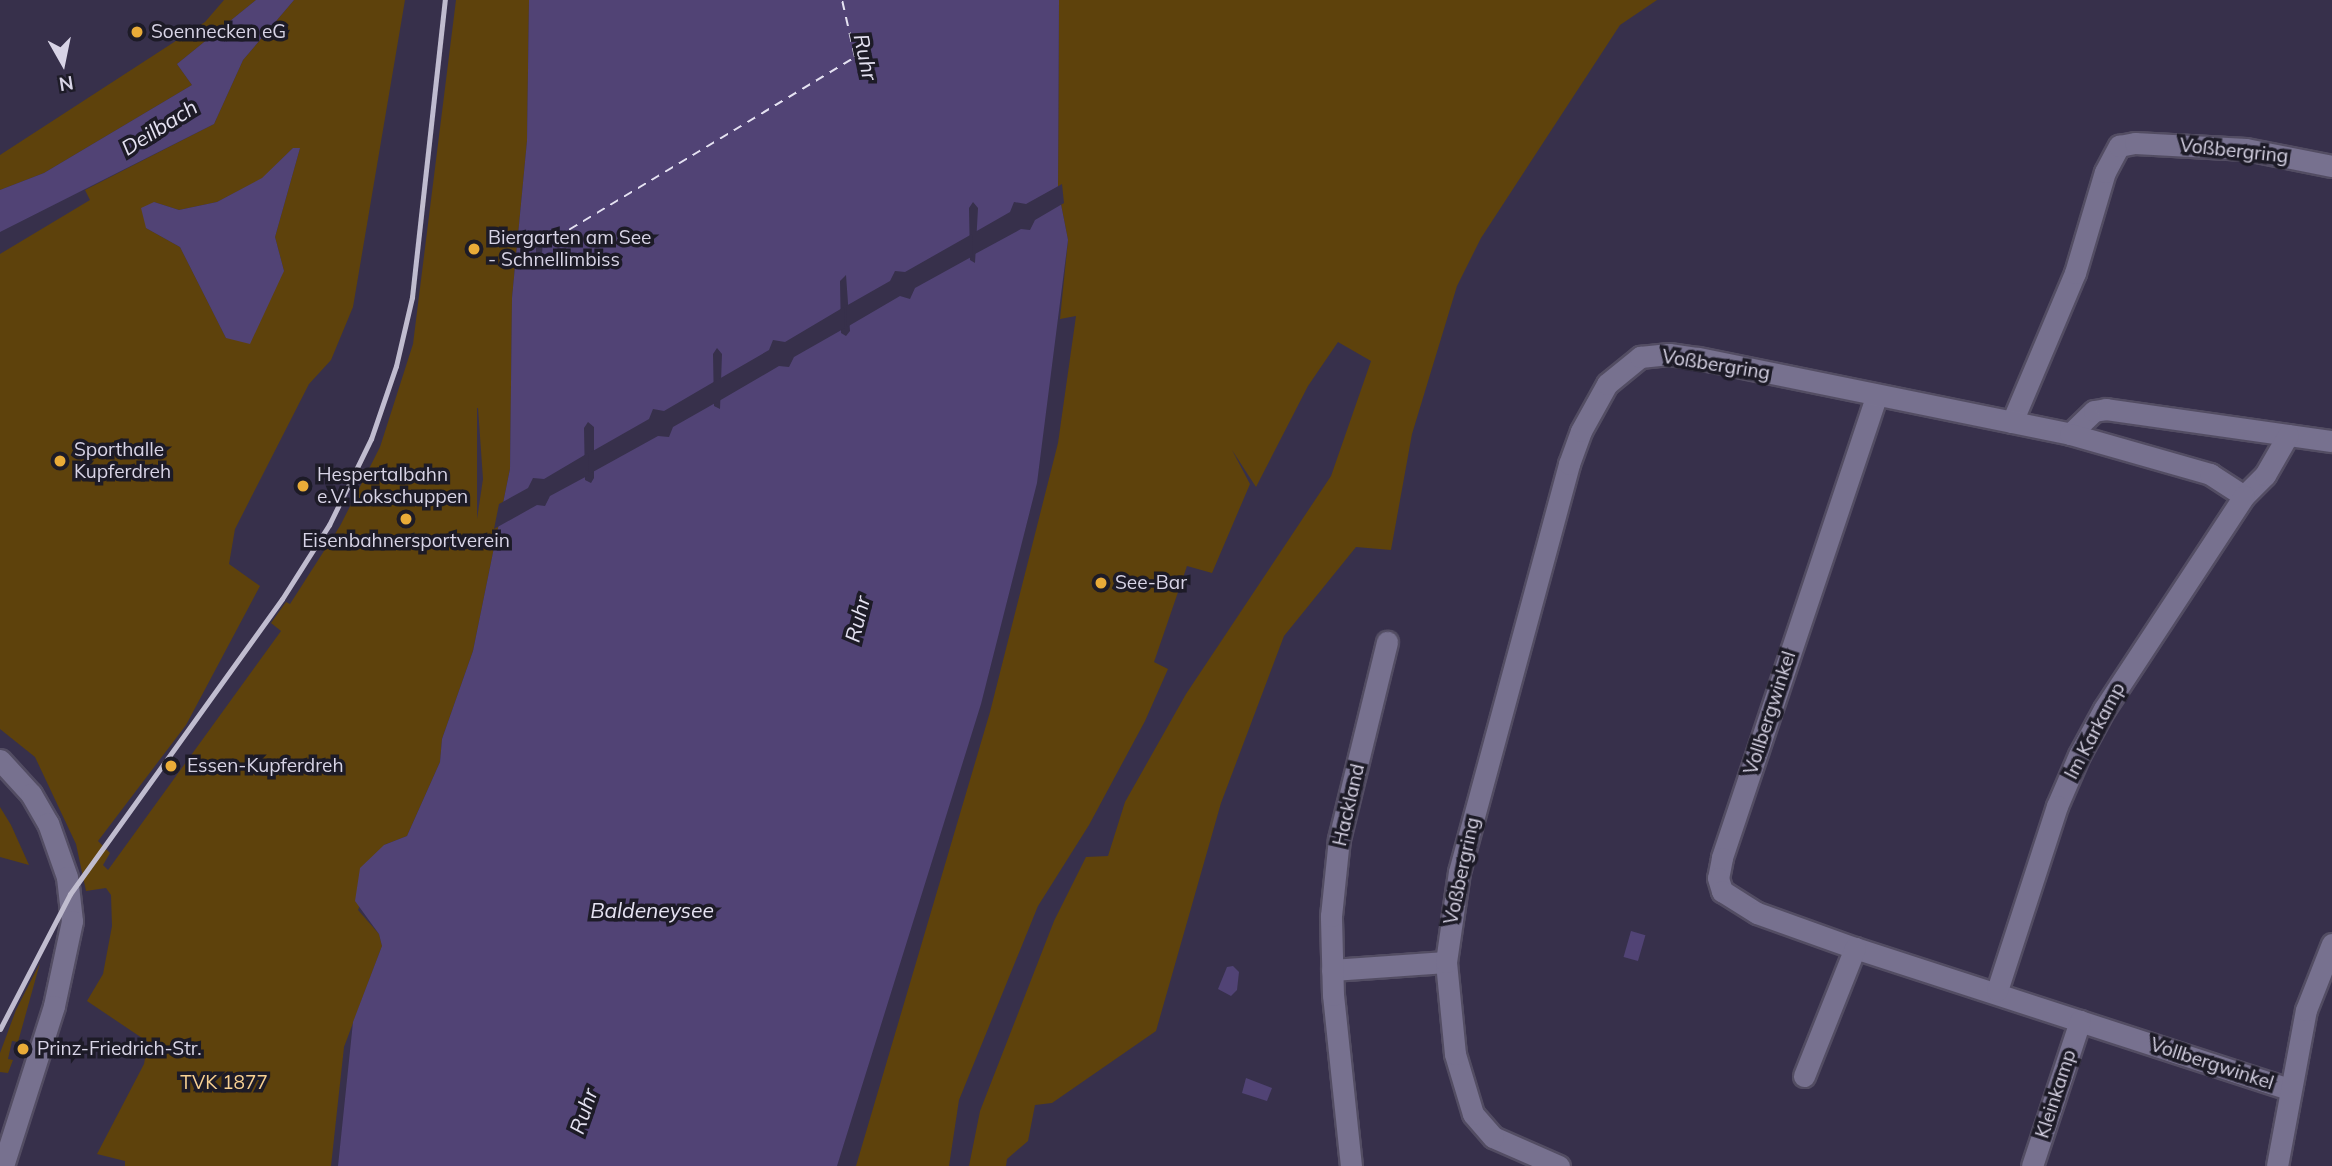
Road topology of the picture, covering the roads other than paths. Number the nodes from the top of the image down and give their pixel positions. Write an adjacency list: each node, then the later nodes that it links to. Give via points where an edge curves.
1 (2332, 166): 3 (street, Voßbergring, via 2246,149 2119,146 2105,172 2075,273)
2 (1875, 397): 3 (street, Voßbergring); 11 (street, Vollbergwinkel, via 1718,878 1733,902); 12 (street, Voßbergring, via 1670,354 1640,357 1607,384 1580,431 1569,464 1459,872)
3 (2012, 422): 4 (street)
4 (2070, 434): 5 (street, via 2094,411 2106,409); 7 (street, via 2210,474)
5 (2288, 435): 6 (street); 7 (street, Im Karkamp, via 2265,475)
6 (2332, 441)
7 (2244, 496): 14 (street, Im Karkamp, via 2078,755)
8 (1387, 642): 13 (street, Hackland, via 1339,839 1331,916)
9 (0, 761): 18 (street, via 32,794 69,886 71,937)
10 (2332, 944): 17 (street, via 2306,1010)
11 (1854, 948): 14 (street, Vollbergwinkel); 16 (street)
12 (1446, 962): 13 (street); 20 (street, Voßbergring, via 1455,1054 1473,1114 1493,1138)
13 (1332, 970): 19 (street, Hackland)
14 (1997, 991): 15 (street, Vollbergwinkel)
15 (2080, 1021): 17 (street, Vollbergwinkel); 21 (street, Kleinkamp)
16 (1804, 1076)
17 (2290, 1089): 22 (street)
18 (3, 1166)
19 (1351, 1166)
20 (1559, 1166)
21 (2032, 1166)
22 (2277, 1166)

